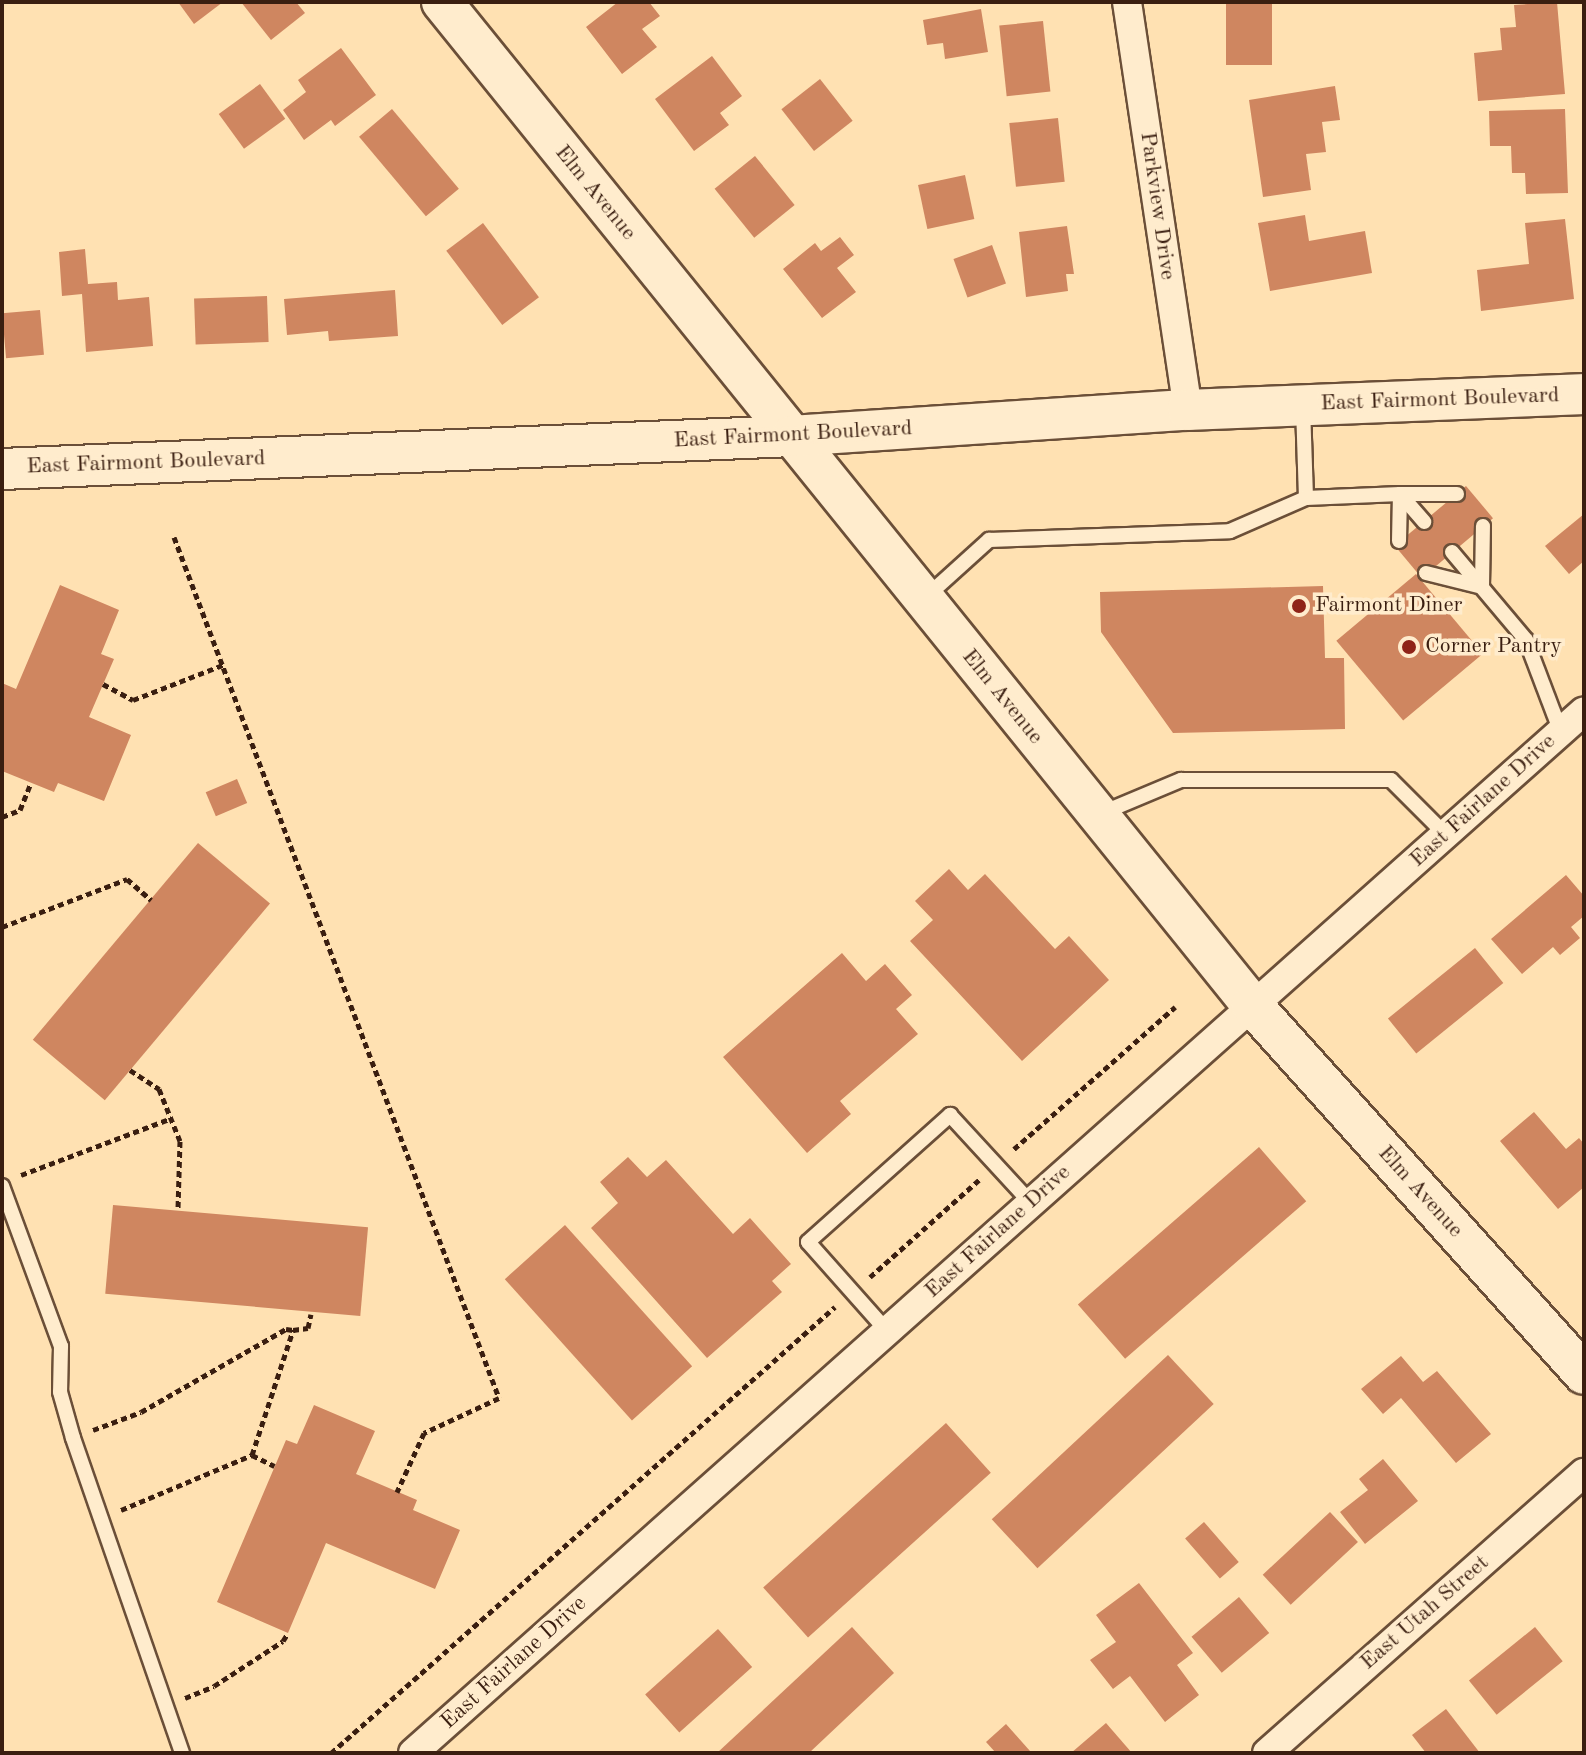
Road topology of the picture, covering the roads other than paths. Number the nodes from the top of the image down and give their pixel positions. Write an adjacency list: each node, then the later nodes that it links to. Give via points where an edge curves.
1 (442, 2): 6 (street, Elm Avenue)
2 (1127, 2): 5 (street, Parkview Drive)
3 (1584, 394): 4 (street, East Fairmont Boulevard)
4 (1303, 406): 5 (street, East Fairmont Boulevard); 10 (lane)
5 (1188, 410): 6 (street, East Fairmont Boulevard)
6 (792, 436): 7 (street, East Fairmont Boulevard); 17 (street, Elm Avenue)
7 (2, 469)
8 (1400, 494): 9 (lane); 10 (lane); 11 (lane); 13 (lane)
9 (1457, 494)
10 (1306, 498): 17 (lane, via 1230,531 989,540)
11 (1424, 522)
12 (1483, 526): 16 (lane)
13 (1399, 541)
14 (1452, 552): 16 (lane)
15 (1426, 573): 16 (lane)
16 (1482, 587): 19 (lane, via 1526,640)
17 (924, 599): 20 (street, Elm Avenue)
18 (1584, 711): 19 (street, East Fairlane Drive)
19 (1561, 732): 21 (street, East Fairlane Drive)
20 (1098, 815): 21 (lane, via 1181,780 1391,780); 22 (street, Elm Avenue)
21 (1445, 834): 22 (street, East Fairlane Drive)
22 (1252, 1005): 24 (street, East Fairlane Drive); 26 (street, Elm Avenue)
23 (8, 1182): 28 (lane, via 61,1346 60,1392 73,1438)
24 (1031, 1203): 25 (street, East Fairlane Drive); 25 (lane, via 950,1115 808,1242)
25 (887, 1331): 29 (street, East Fairlane Drive)
26 (1584, 1374)
27 (1584, 1473): 30 (street, East Utah Street)
28 (182, 1753)
29 (413, 1753)
30 (1267, 1753)

